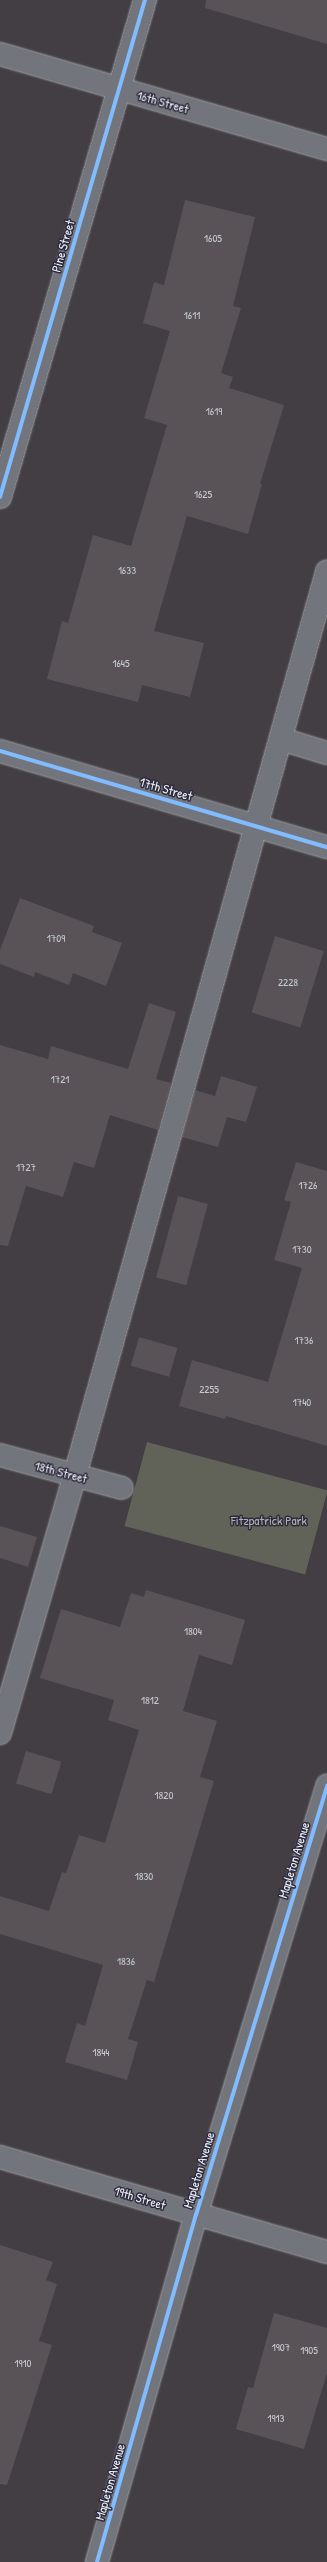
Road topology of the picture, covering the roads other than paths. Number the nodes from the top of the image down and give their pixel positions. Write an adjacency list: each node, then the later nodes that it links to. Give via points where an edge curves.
1 (145, 0): 3 (street, Pine Street)
2 (0, 54): 3 (street, 16th Street)
3 (120, 89): 4 (street, 16th Street); 5 (street, Pine Street)
4 (327, 149)
5 (0, 497)
6 (325, 584): 7 (street)
7 (281, 739): 9 (street); 10 (street)
8 (0, 751): 10 (street, 17th Street)
9 (327, 753)
10 (256, 826): 11 (street, 17th Street); 13 (street)
11 (327, 847)
12 (0, 1455): 13 (street, 18th Street)
13 (75, 1475): 14 (street, 18th Street); 15 (street)
14 (122, 1488)
15 (0, 1733)
16 (327, 1786): 18 (street, Mapleton Avenue)
17 (0, 2156): 18 (street, 19th Street)
18 (196, 2215): 19 (street, 19th Street); 20 (street, Mapleton Avenue)
19 (327, 2252)
20 (97, 2562)

